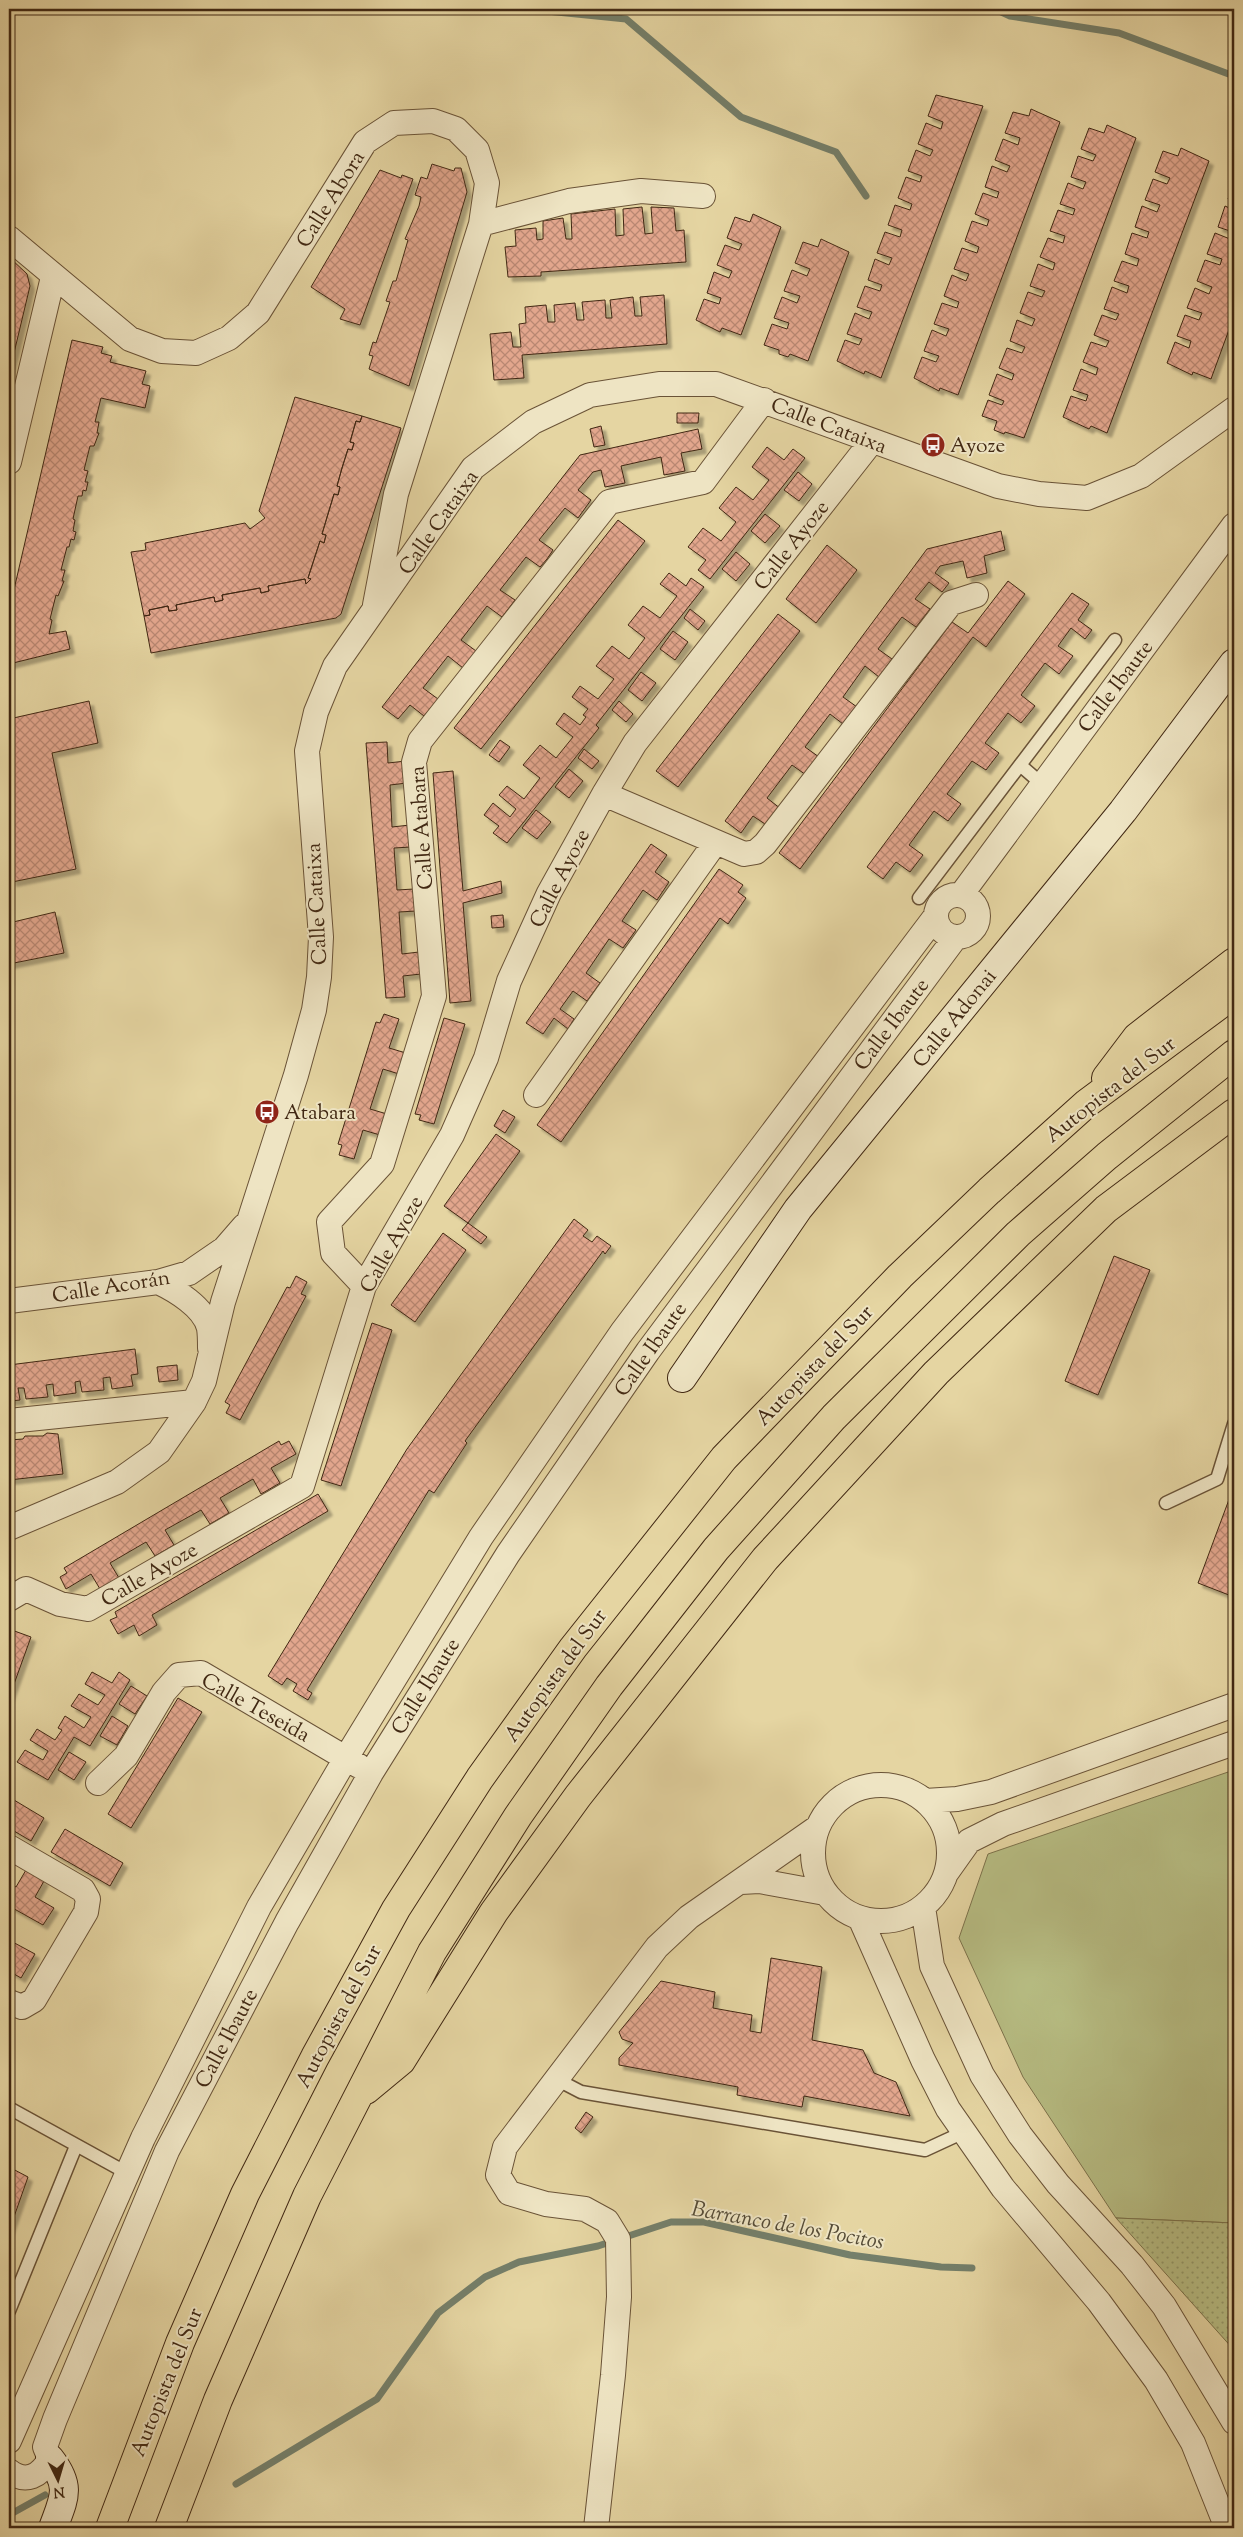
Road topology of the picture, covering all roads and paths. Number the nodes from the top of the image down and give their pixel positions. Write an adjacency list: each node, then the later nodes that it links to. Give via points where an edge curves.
1 (703, 196): 2 (street, via 632,192 569,201)
2 (481, 224): 4 (street, Calle Abora, via 487,183 477,150 456,129 433,121 394,123 366,142 258,313 229,338 196,353 162,350 130,339); 11 (street, Calle Abora, via 396,494)
3 (9, 238): 4 (street, Calle Abora)
4 (54, 277): 8 (street)
5 (764, 400): 7 (street, Calle Cataixa); 11 (street, Calle Cataixa, via 716,384 659,384 590,395 533,422 473,468); 34 (street, Calle Atabara, via 703,482 609,502 420,741 414,762 434,996 382,1164 330,1222 332,1253)
6 (1232, 414): 7 (street, Calle Cataixa, via 1141,476 1087,498 998,486)
7 (872, 441): 16 (street, Calle Ayoze, via 635,743)
8 (9, 462)
9 (1234, 526): 15 (street, Calle Ibaute)
10 (976, 595): 17 (street, via 951,603 765,844 756,852 744,854)
11 (373, 614): 30 (street, Calle Cataixa, via 335,666 316,712 308,751 321,937 319,977 314,1010 296,1075)
12 (1115, 640): 14 (lane)
13 (1234, 663): 39 (street, Calle Adonai, via 1123,811 798,1209)
14 (1020, 765): 15 (lane); 19 (lane)
15 (1042, 784): 18 (street, Calle Ibaute)
16 (604, 794): 17 (street); 34 (street, Calle Ayoze, via 550,893 509,981 486,1058 452,1135)
17 (715, 843): 25 (street)
18 (961, 895): 20 (street, via 951,896 939,904); 21 (street, via 978,910 978,920 972,931)
19 (919, 898)
20 (935, 916): 21 (street, via 939,929); 31 (street, Calle Ibaute)
21 (955, 938): 32 (street, Calle Ibaute)
22 (1234, 962): 26 (highway, via 1137,1037)
23 (1234, 994): 26 (highway, Autopista del Sur)
24 (1234, 1054): 61 (highway, via 1107,1156 1018,1234 834,1417 716,1550 609,1686 518,1816 432,1952)
25 (536, 1094)
26 (1087, 1103): 74 (highway, Autopista del Sur, via 900,1276 724,1458 572,1648 480,1778 396,1909 314,2057 245,2194 180,2343)
27 (1234, 1113): 29 (highway)
28 (1234, 1127): 29 (highway)
29 (1106, 1209): 61 (highway, via 936,1373 765,1559 494,1912 401,2061)
30 (251, 1217): 33 (street, Calle Acorán, via 224,1249 189,1273); 38 (street, Calle Cataixa, via 223,1302)
31 (700, 1226): 32 (street); 36 (street, Calle Ibaute)
32 (725, 1245): 37 (street, Calle Ibaute)
33 (158, 1282): 35 (street, Calle Acorán); 38 (street, via 183,1294 202,1316 209,1327)
34 (364, 1286): 45 (street, Calle Ayoze, via 302,1486 88,1609 60,1604 26,1589)
35 (9, 1301)
36 (622, 1332): 37 (street); 48 (street, Calle Ibaute, via 481,1537)
37 (648, 1351): 49 (street, Calle Ibaute, via 508,1554)
38 (210, 1360): 40 (street)
39 (682, 1378)
40 (194, 1402): 41 (street); 44 (street, via 158,1452 117,1482)
41 (9, 1421)
42 (1234, 1424): 43 (lane, via 1217,1479)
43 (1166, 1503)
44 (9, 1528)
45 (9, 1598)
46 (1234, 1705): 51 (street, via 991,1792)
47 (1234, 1743): 54 (street, via 1003,1824 969,1842)
48 (346, 1758): 49 (street, Calle Teseida); 50 (street, Calle Teseida, via 201,1673 179,1675 126,1756); 64 (street, Calle Ibaute, via 259,1907)
49 (371, 1773): 66 (street, Calle Ibaute, via 287,1922)
50 (98, 1783)
51 (925, 1801): 52 (street, via 896,1787 871,1786 849,1793 831,1808); 54 (street, via 945,1829 949,1850)
52 (818, 1827): 55 (street); 56 (street, via 812,1849 815,1872)
53 (9, 1847): 59 (street, via 83,1890 88,1899 86,1912 34,2000 22,2007)
54 (947, 1872): 57 (street, via 938,1892)
55 (741, 1882): 56 (street, via 759,1881); 60 (street, via 689,1917 657,1947)
56 (826, 1893): 58 (street, via 841,1909)
57 (922, 1907): 58 (street, via 903,1918 882,1922); 69 (street, via 932,1966 982,2075 1020,2135 1058,2184 1132,2265 1164,2306)
58 (860, 1918): 63 (street, via 922,2060)
59 (9, 2002)
60 (556, 2079): 63 (lane, via 581,2092 925,2150); 76 (street, via 505,2147 498,2175 509,2193 546,2204 585,2208 607,2221 618,2239 613,2375)
61 (357, 2097): 75 (highway, via 295,2223 218,2400)
62 (9, 2108): 65 (lane)
63 (964, 2132): 77 (street, via 1003,2188 1099,2302 1156,2380 1192,2443)
64 (143, 2138): 66 (street); 67 (street, Calle Ibaute)
65 (76, 2146): 67 (lane); 68 (lane)
66 (168, 2151): 71 (street, Calle Ibaute, via 55,2419 45,2447)
67 (127, 2173): 70 (street, Calle Ibaute)
68 (9, 2311)
69 (1234, 2422)
70 (9, 2441)
71 (50, 2459): 72 (street, via 43,2471 31,2478 17,2478); 73 (street, via 60,2472 66,2494)
72 (9, 2472)
73 (53, 2528)
74 (110, 2528)
75 (169, 2528)
76 (596, 2528)
77 (1227, 2528)

